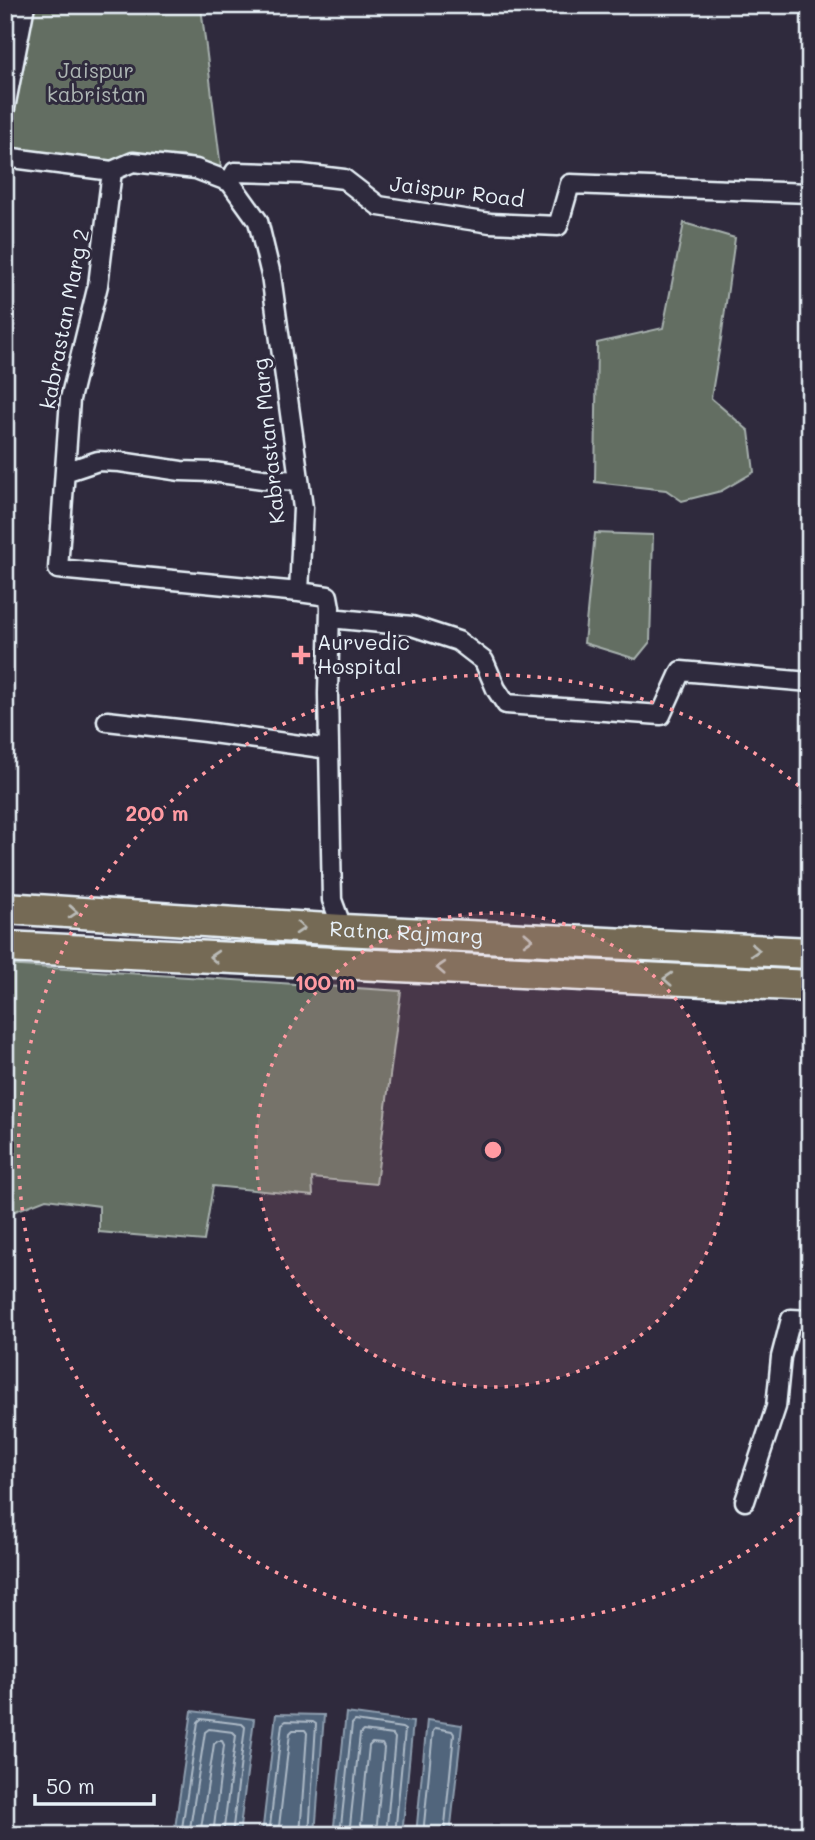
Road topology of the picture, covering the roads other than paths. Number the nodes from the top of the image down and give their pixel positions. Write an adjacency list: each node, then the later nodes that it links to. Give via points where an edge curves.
1 (25, 5): 2 (street)
2 (5, 108)
3 (5, 157): 4 (street)
4 (113, 171): 5 (street, via 133,162 196,169); 7 (street, kabrastan Marg 2, via 98,285 70,399)
5 (230, 182): 6 (street, Jaispur Road, via 235,172 344,179 379,206 490,223 558,226 570,184); 8 (street, Kabrastan Marg, via 258,221 271,275)
6 (810, 193)
7 (65, 472): 8 (street, via 98,461); 9 (street, kabrastan Marg 2, via 58,569)
8 (299, 481): 9 (street, Kabrastan Marg, via 303,508)
9 (299, 592): 10 (street, via 328,596)
10 (330, 618): 11 (street, via 412,626 458,641 485,661 506,704 661,715 681,671); 13 (street)
11 (810, 682)
12 (107, 722): 13 (street)
13 (329, 749): 15 (street, via 332,900)
14 (5, 908): 15 (highway, Ratna Rajmarg, one-way to 15)
15 (343, 930): 17 (highway, Ratna Rajmarg, one-way to 17)
16 (5, 947): 18 (highway, Ratna Rajmarg, one-way to 16)
17 (810, 953)
18 (810, 985)
19 (810, 1320): 20 (street, via 791,1319 780,1357 776,1407)
20 (744, 1501)

